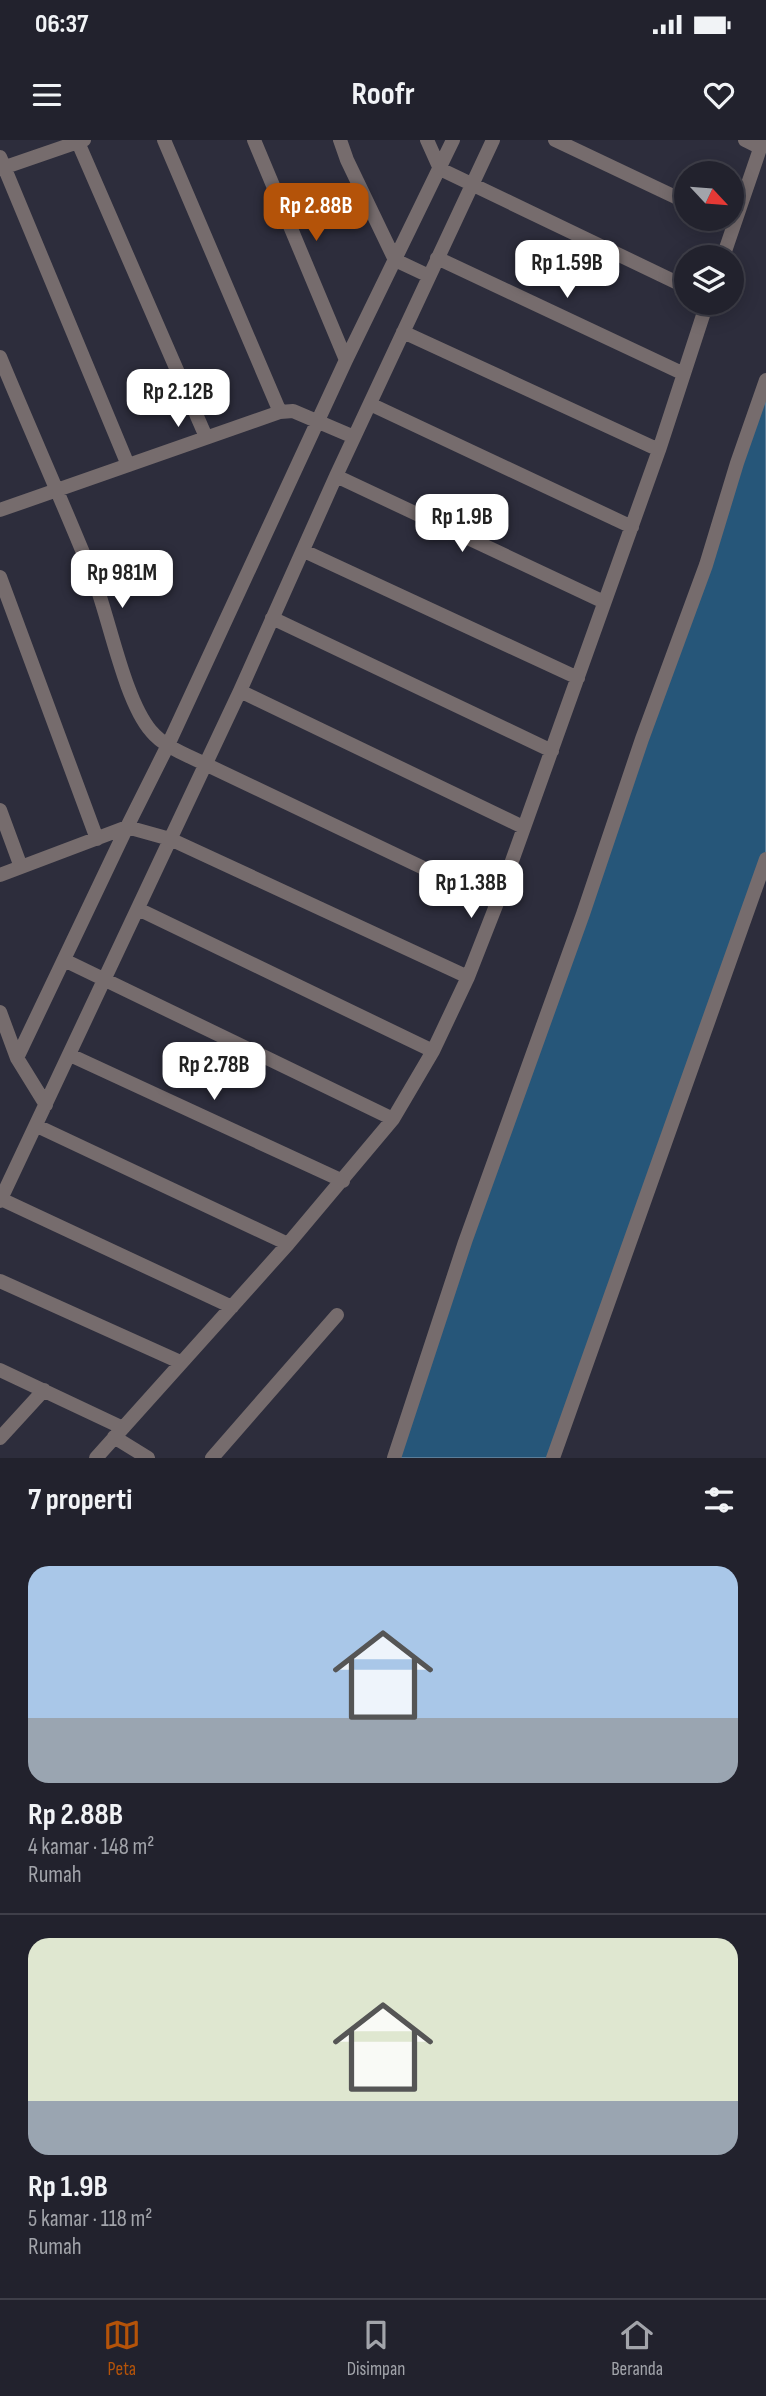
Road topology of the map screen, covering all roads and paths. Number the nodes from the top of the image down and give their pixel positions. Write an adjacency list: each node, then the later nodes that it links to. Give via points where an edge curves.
1 (164, 140): 27 (street)
2 (254, 140): 23 (street)
3 (340, 140): 17 (street)
4 (427, 140): 12 (street)
5 (453, 140): 12 (street)
6 (493, 140): 14 (street)
7 (555, 140): 15 (street)
8 (745, 140): 10 (street)
9 (80, 141): 11 (street); 30 (street)
10 (762, 144): 13 (street)
11 (1, 164): 32 (street)
12 (440, 169): 14 (street); 17 (street)
13 (744, 185)
14 (471, 186): 16 (street); 19 (street)
15 (674, 196)
16 (437, 258): 18 (street); 24 (street)
17 (395, 260): 18 (street); 23 (street)
18 (429, 276): 21 (street)
19 (674, 281)
20 (703, 315): 24 (street)
21 (403, 332): 26 (street); 31 (street)
22 (0, 357): 34 (street)
23 (346, 360): 28 (street)
24 (682, 373): 31 (street)
25 (766, 380): 80 (street, via 706,565 465,1242)
26 (370, 404): 29 (street); 36 (street)
27 (280, 412): 28 (street, via 293,411); 30 (street)
28 (319, 420): 29 (street); 43 (street)
29 (354, 437): 33 (street)
30 (206, 438): 32 (street)
31 (659, 450): 36 (street)
32 (128, 465): 34 (street)
33 (336, 476): 37 (street); 39 (street)
34 (55, 489): 35 (street); 43 (street, via 96,584 142,720)
35 (0, 510)
36 (632, 527): 39 (street)
37 (304, 551): 40 (street); 41 (street)
38 (0, 577): 49 (street)
39 (604, 601): 41 (street)
40 (272, 618): 42 (street); 44 (street)
41 (578, 678): 44 (street)
42 (240, 691): 45 (street); 48 (street)
43 (168, 746): 45 (street); 47 (street)
44 (552, 751): 48 (street)
45 (205, 764): 50 (street); 54 (street)
46 (0, 810): 52 (street)
47 (127, 827): 49 (street); 50 (street); 56 (street)
48 (523, 827): 54 (street)
49 (97, 839): 52 (street)
50 (170, 839): 55 (street); 57 (street)
51 (766, 859): 81 (street)
52 (21, 867): 53 (street)
53 (0, 875)
54 (497, 903): 57 (street)
55 (138, 909): 58 (street); 60 (street)
56 (64, 960): 58 (street); 62 (street)
57 (468, 976): 60 (street)
58 (105, 978): 61 (street); 64 (street)
59 (0, 1012): 62 (street)
60 (433, 1051): 64 (street)
61 (70, 1055): 63 (street); 66 (street)
62 (17, 1058): 63 (street)
63 (46, 1105): 65 (street)
64 (393, 1119): 66 (street)
65 (37, 1126): 67 (street); 68 (street)
66 (344, 1181): 68 (street)
67 (0, 1200): 70 (street)
68 (288, 1244): 70 (street)
69 (0, 1281): 72 (street)
70 (232, 1307): 72 (street)
71 (337, 1315): 79 (street)
72 (180, 1363): 75 (street)
73 (0, 1370): 74 (street)
74 (44, 1390): 75 (street); 76 (street)
75 (118, 1433): 77 (street); 78 (street)
76 (0, 1438)
77 (96, 1458)
78 (148, 1458)
79 (212, 1458)
80 (394, 1458)
81 (553, 1458)

